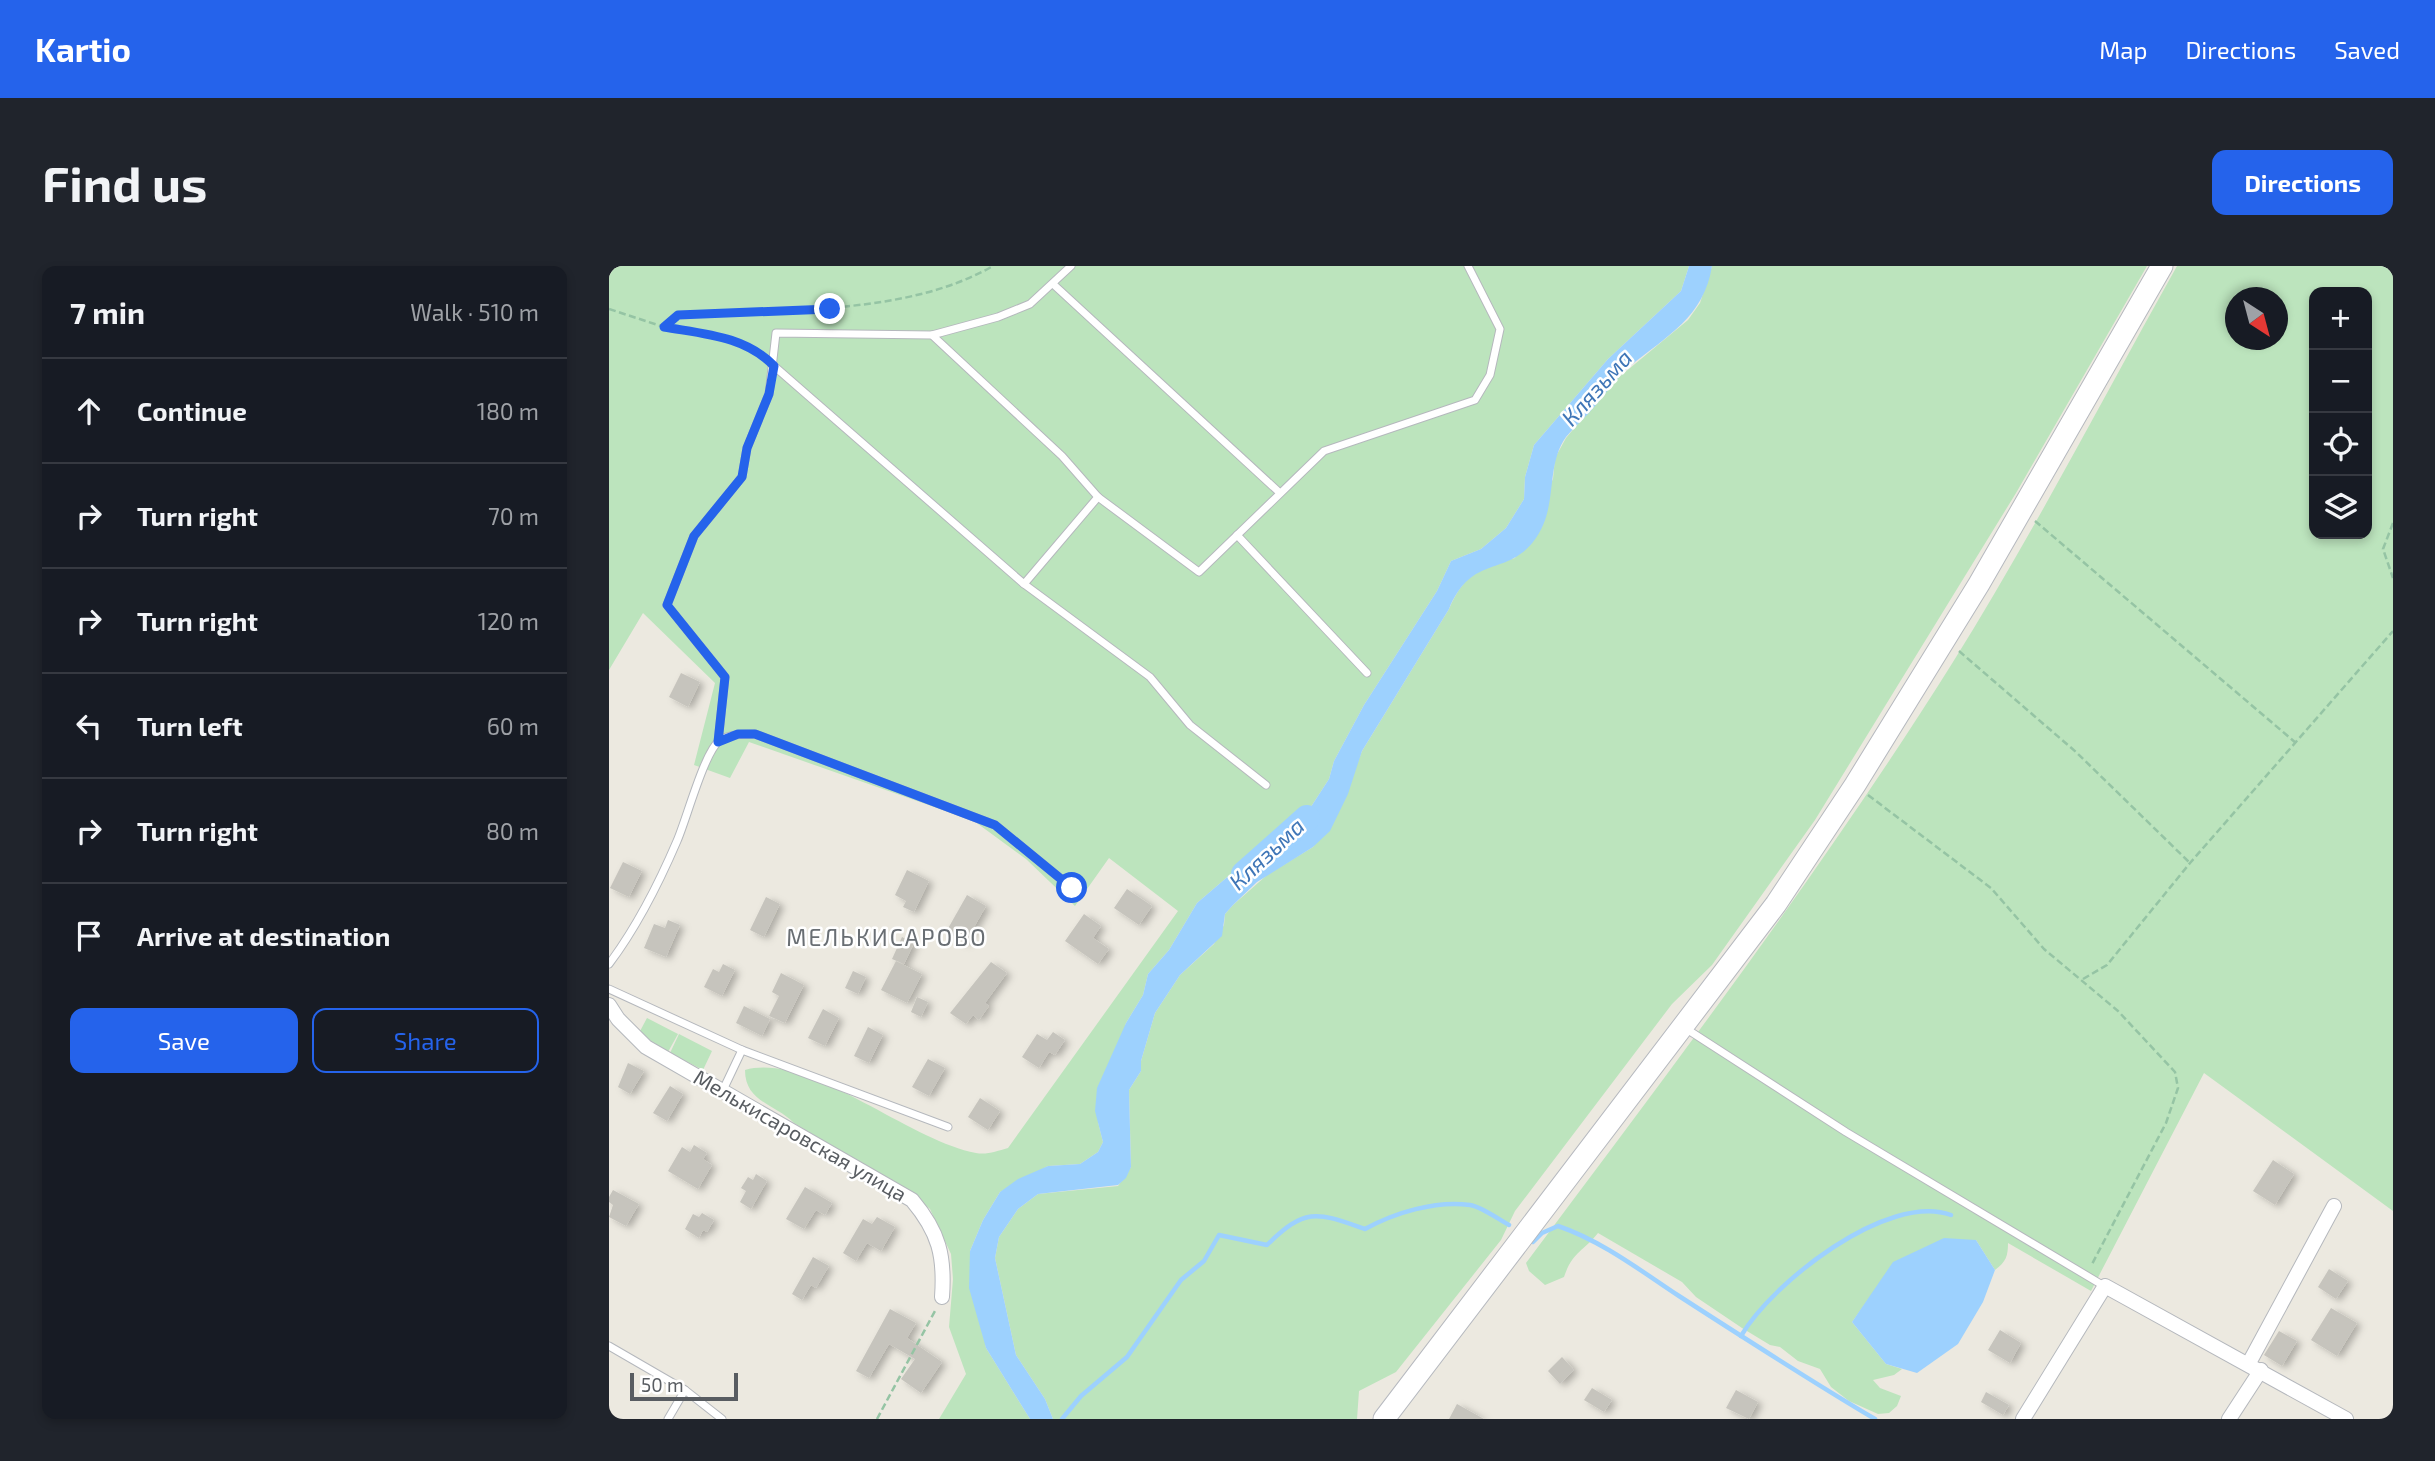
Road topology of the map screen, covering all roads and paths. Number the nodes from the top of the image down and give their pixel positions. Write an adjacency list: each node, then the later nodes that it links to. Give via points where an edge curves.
1 (993, 266): 7 (path, via 914,295 830,309 678,315)
2 (1071, 266): 5 (lane)
3 (1468, 266): 10 (lane, via 1500,329 1490,375 1475,400 1324,451)
4 (2162, 266): 12 (street)
5 (1053, 284): 8 (lane, via 1030,304); 10 (lane)
6 (609, 309): 7 (path)
7 (664, 327): 9 (path, via 729,338 759,351)
8 (932, 335): 9 (lane, via 776,333); 11 (lane, via 1062,456)
9 (774, 366): 16 (lane); 20 (lane, via 742,477 694,536 667,605 725,677)
10 (1280, 493): 14 (lane)
11 (1098, 497): 14 (lane, via 1199,572); 16 (lane)
12 (2022, 510): 18 (street); 21 (path)
13 (2393, 523): 15 (path, via 2383,549)
14 (1237, 535): 19 (lane)
15 (2393, 578)
16 (1024, 584): 22 (lane, via 1150,677 1190,725)
17 (2393, 631): 21 (path)
18 (1945, 640): 23 (street); 24 (path, via 2075,752)
19 (1367, 673)
20 (718, 742): 25 (lane, via 738,734 755,734 995,825); 26 (lane, via 677,842)
21 (2296, 743): 24 (path)
22 (1266, 785)
23 (1855, 785): 27 (path, via 1991,888 2044,949); 30 (street, via 1776,904)
24 (2190, 863): 27 (path, via 2107,965)
25 (1072, 888)
26 (609, 964)
27 (2083, 979): 35 (path, via 2157,1050 2175,1072 2178,1088 2144,1167)
28 (609, 989): 31 (lane)
29 (609, 1005): 32 (street, Мелькисаровская улица, via 646,1046)
30 (1685, 1027): 35 (lane, via 1846,1132); 44 (street)
31 (742, 1050): 32 (lane); 33 (lane)
32 (723, 1090): 37 (street, Мелькисаровская улица, via 912,1200 927,1218 944,1262)
33 (948, 1127)
34 (2334, 1206): 39 (street)
35 (2086, 1275): 36 (lane)
36 (2105, 1286): 39 (street); 45 (street)
37 (942, 1297): 43 (path)
38 (609, 1346): 40 (lane)
39 (2255, 1367): 46 (street); 47 (street)
40 (685, 1391): 41 (lane); 42 (lane)
41 (668, 1419)
42 (722, 1419)
43 (877, 1419)
44 (1384, 1419)
45 (2023, 1419)
46 (2229, 1419)
47 (2346, 1419)

